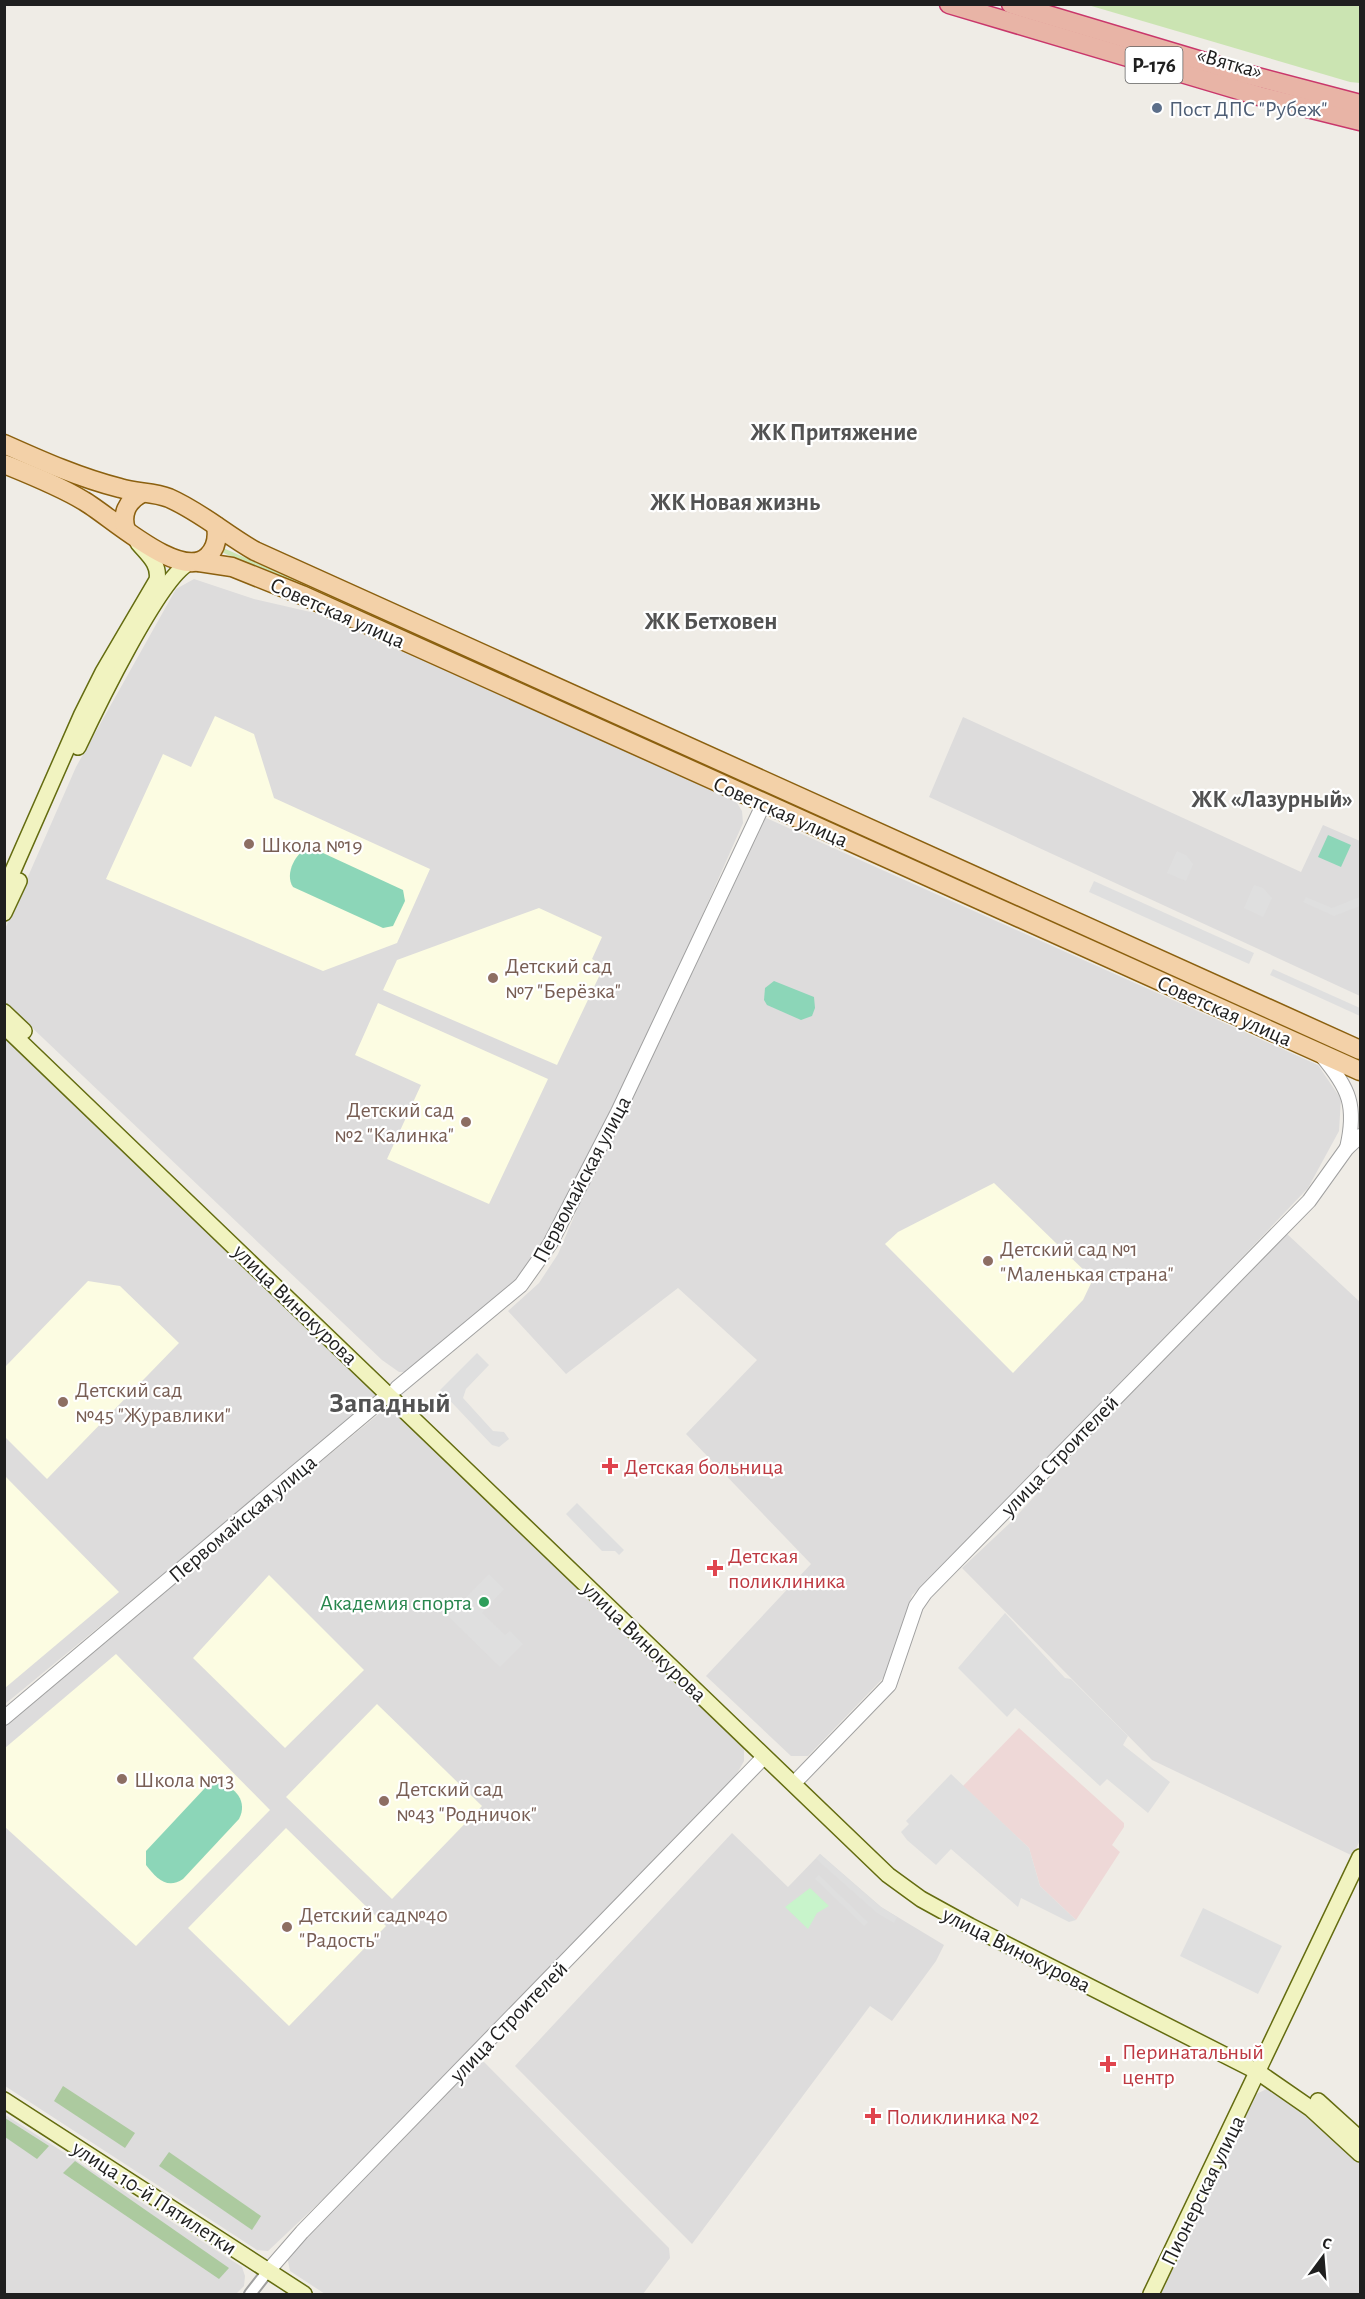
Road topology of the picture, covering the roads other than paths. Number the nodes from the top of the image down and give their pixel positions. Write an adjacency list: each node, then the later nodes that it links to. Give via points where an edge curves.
1 (949, 4): 4 (highway, «Вятка» / Р-176)
2 (1011, 4): 4 (highway, «Вятка» / Р-176, via 1242,74)
3 (1360, 104): 4 (highway, «Вятка» / Р-176)
4 (1327, 105): 5 (highway, «Вятка» / Р-176)
5 (1360, 121)
6 (4, 444): 8 (main road, via 85,478)
7 (4, 464): 10 (main road, via 84,500)
8 (142, 493): 9 (main road, Советская улица, via 166,497 198,512); 10 (main road, via 127,508 123,522)
9 (216, 526): 11 (main road, via 218,535 212,551); 12 (main road, Советская улица, via 255,551)
10 (129, 533): 11 (main road, Советская улица, via 144,544); 14 (main road, via 153,561 157,580 103,672)
11 (194, 562): 13 (main road, Советская улица, via 245,572); 14 (main road, via 171,579)
12 (518, 670): 13 (main road); 15 (main road, Советская улица)
13 (509, 689): 16 (main road, Советская улица)
14 (56, 785): 17 (main road); 18 (main road)
15 (772, 786): 16 (main road, Первомайская улица); 19 (main road, Советская улица)
16 (764, 803): 19 (main road, Советская улица); 28 (street, Первомайская улица, via 619,1110 544,1252 521,1285)
17 (4, 891)
18 (4, 914)
19 (1043, 919): 22 (main road, Советская улица); 23 (main road, Советская улица)
20 (4, 1012): 25 (main road, улица Винокурова)
21 (4, 1026): 25 (main road, улица Винокурова)
22 (1360, 1050)
23 (1319, 1052): 24 (main road, Советская улица); 27 (street, улица Строителей, via 1348,1095 1353,1125)
24 (1360, 1071)
25 (73, 1085): 28 (main road, улица Винокурова)
26 (1360, 1136): 27 (street, улица Строителей)
27 (1347, 1148): 31 (street, улица Строителей, via 1309,1201 925,1593 916,1606 889,1685)
28 (393, 1390): 29 (street, Первомайская улица); 30 (main road, улица Винокурова)
29 (4, 1718)
30 (767, 1753): 31 (main road, улица Винокурова); 37 (street, улица Строителей)
31 (796, 1781): 33 (main road, улица Винокурова, via 900,1872 938,1897 1060,1966)
32 (1360, 1857): 33 (main road, Пионерская улица)
33 (1260, 2068): 35 (main road, улица Винокурова, via 1317,2101); 36 (main road, улица Винокурова); 40 (main road, Пионерская улица)
34 (4, 2100): 37 (main road, улица 10-й Пятилетки)
35 (1360, 2139)
36 (1360, 2154)
37 (268, 2271): 38 (street, улица Строителей); 39 (main road, улица 10-й Пятилетки)
38 (250, 2295)
39 (304, 2295)
40 (1151, 2295)

